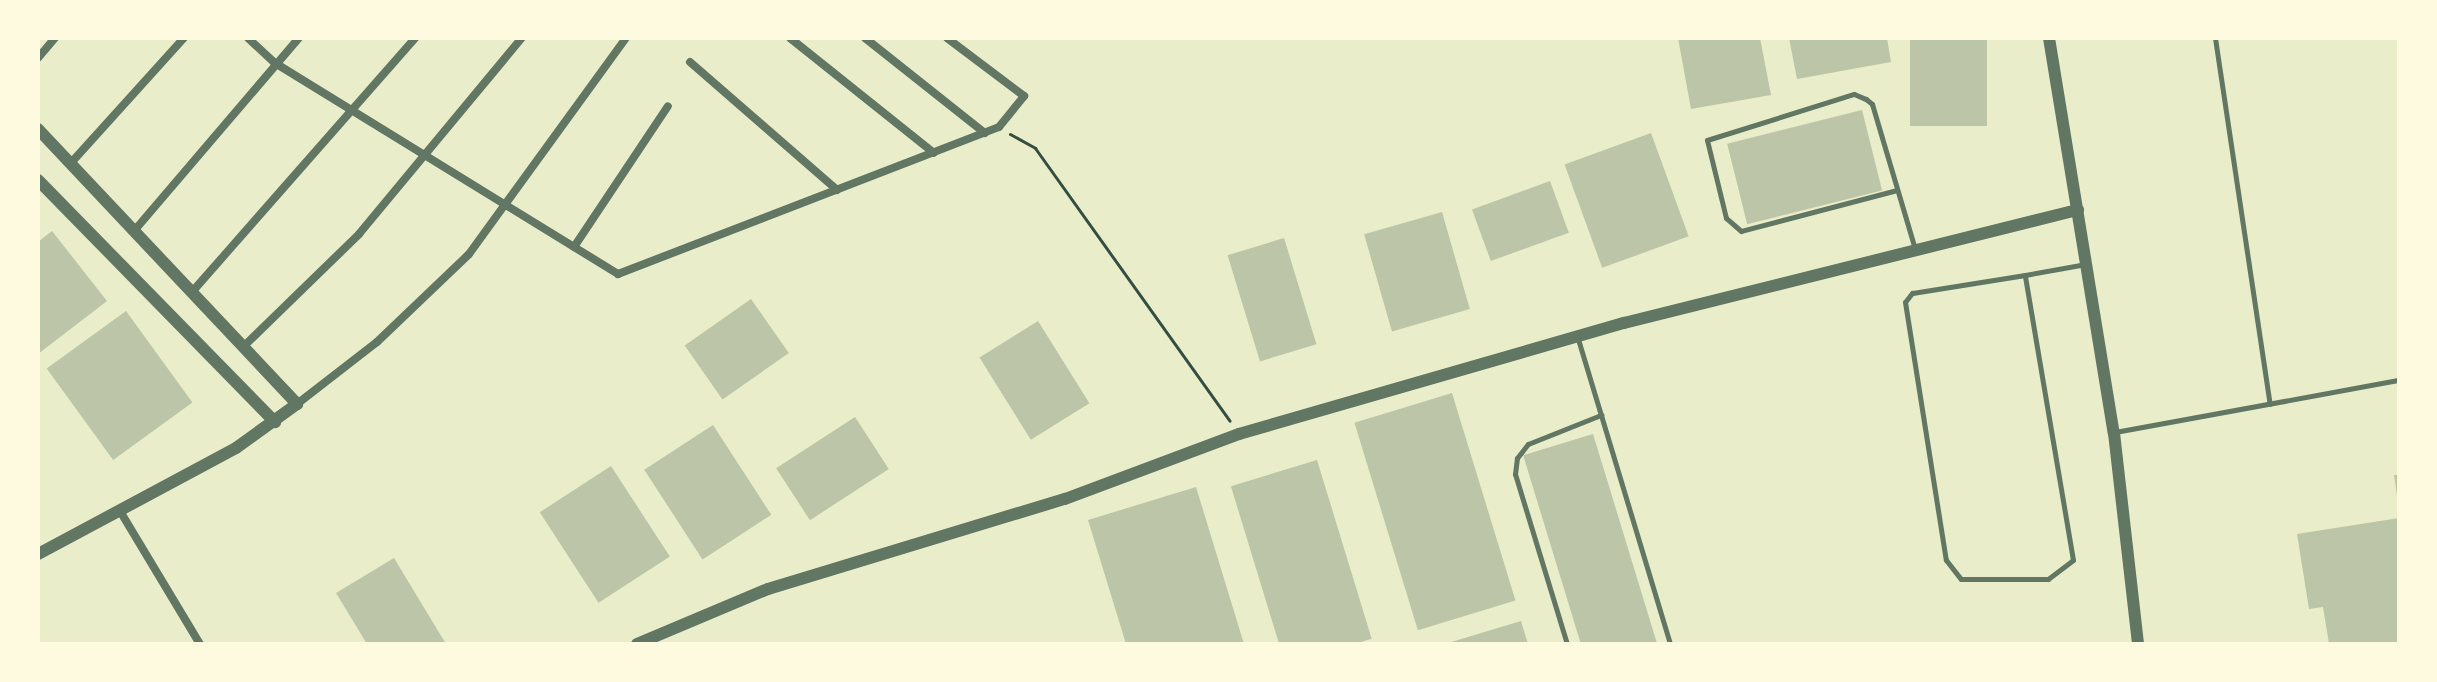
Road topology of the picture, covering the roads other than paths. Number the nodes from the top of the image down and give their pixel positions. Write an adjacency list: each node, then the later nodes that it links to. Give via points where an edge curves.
1 (55, 38): 13 (street)
2 (184, 38): 22 (street)
3 (248, 38): 15 (street)
4 (299, 38): 15 (street)
5 (415, 38): 17 (street)
6 (522, 38): 21 (street)
7 (626, 38): 26 (street)
8 (790, 38): 20 (street)
9 (865, 38): 19 (street)
10 (947, 38): 19 (street, via 1024,96 999,127)
11 (2049, 38): 27 (street)
12 (2215, 38): 38 (lane)
13 (38, 58)
14 (690, 62): 24 (street)
15 (275, 63): 17 (street); 28 (street)
16 (668, 106): 29 (street)
17 (352, 110): 21 (street); 33 (street)
18 (38, 129): 22 (street)
19 (985, 133): 20 (street)
20 (934, 153): 24 (street)
21 (428, 157): 26 (street); 35 (street)
22 (70, 164): 28 (street)
23 (38, 180): 40 (street)
24 (837, 190): 29 (street, via 618,274)
25 (1897, 190): 25 (lane, via 1872,104 1854,94 1707,140 1726,218 1741,231); 30 (lane)
26 (505, 205): 29 (street); 37 (street, via 469,254 400,320)
27 (2078, 210): 30 (street); 31 (street)
28 (134, 231): 33 (street)
29 (574, 247)
30 (1915, 250): 34 (street)
31 (2087, 264): 32 (lane); 41 (street)
32 (2025, 275): 32 (lane, via 2073,560 2048,579 1961,579 1946,560 1905,302 1912,293)
33 (192, 292): 35 (street)
34 (1577, 338): 39 (lane); 45 (street, via 1239,434 1065,499 768,589)
35 (243, 347): 37 (street)
36 (2399, 380): 38 (lane)
37 (297, 404): 40 (street)
38 (2270, 404): 41 (lane)
39 (1601, 415): 46 (lane, via 1528,444 1517,458 1515,474); 47 (lane)
40 (275, 422): 42 (street)
41 (2114, 433): 48 (street)
42 (120, 511): 43 (street); 44 (street)
43 (38, 554)
44 (200, 644)
45 (637, 644)
46 (1567, 644)
47 (1670, 644)
48 (2138, 644)

